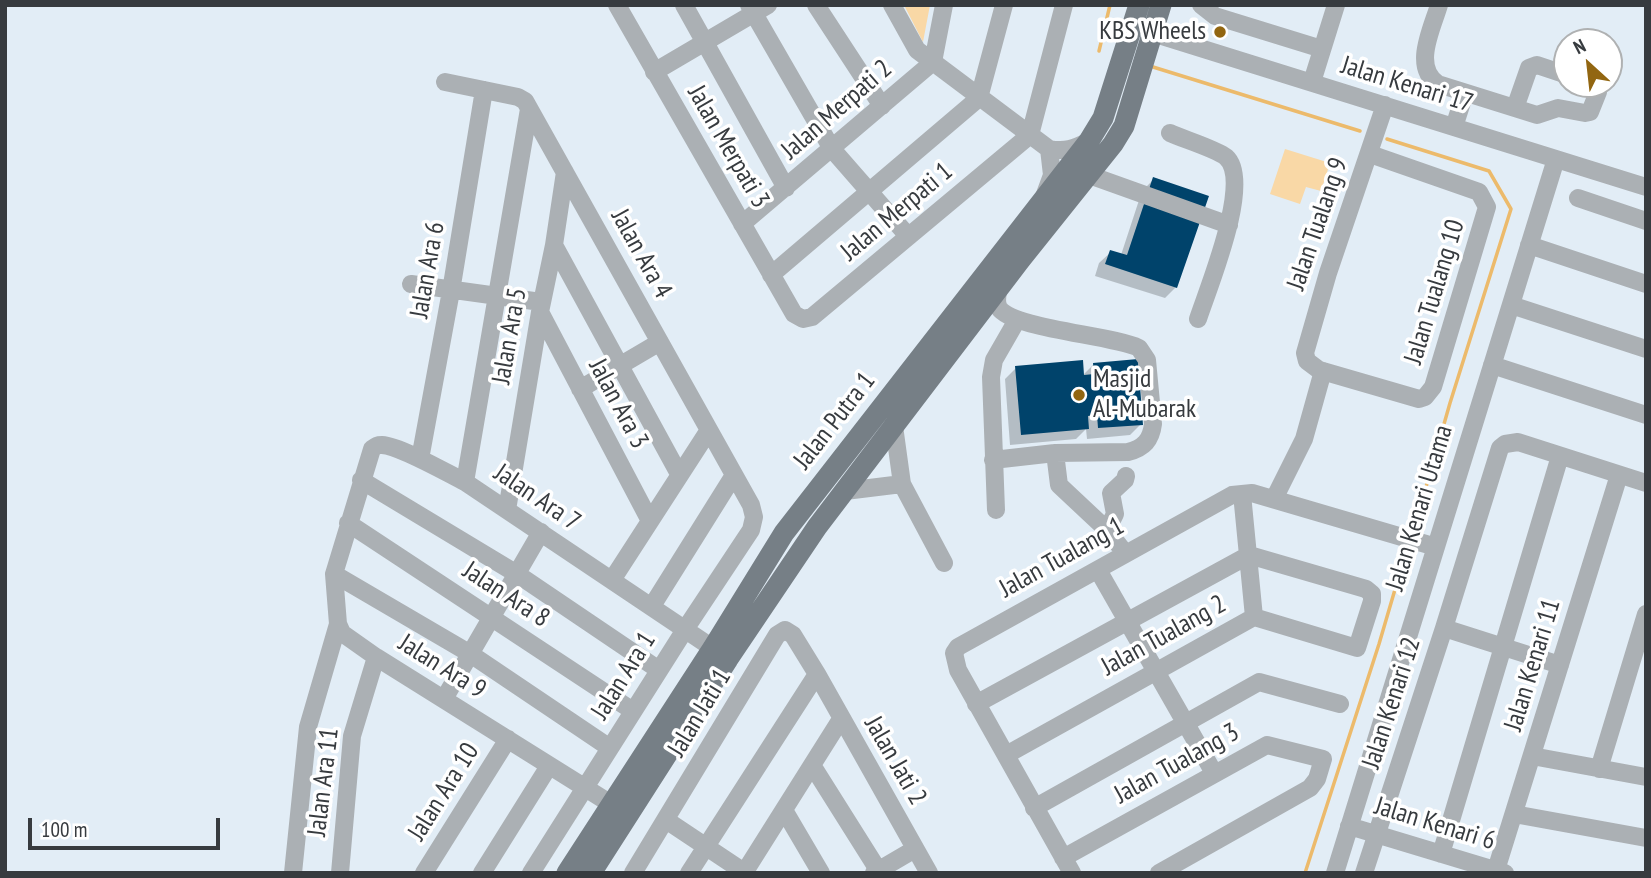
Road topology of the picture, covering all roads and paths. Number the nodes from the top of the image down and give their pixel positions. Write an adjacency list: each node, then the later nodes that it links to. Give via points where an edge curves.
1 (617, 5): 19 (street, Jalan Merpati 3)
2 (684, 5): 15 (street)
3 (817, 5): 27 (street)
4 (892, 5): 17 (street, via 917,50)
5 (944, 5): 17 (street)
6 (1004, 5): 25 (street)
7 (1065, 5): 32 (street)
8 (1139, 5): 33 (main road, Jalan Putra 1, via 1103,118)
9 (1161, 5): 14 (main road, Jalan Putra 1)
10 (1200, 5): 16 (street, via 1216,16)
11 (1336, 5): 16 (street)
12 (1439, 5): 23 (street, via 1425,54 1426,70 1438,84)
13 (757, 8): 15 (street); 34 (street)
14 (1152, 33): 21 (street, Jalan Kenari 17); 38 (main road, Jalan Putra 1, via 1124,126 1113,144)
15 (706, 42): 19 (street); 41 (street)
16 (1322, 49): 21 (street)
17 (933, 62): 25 (street); 27 (street, Jalan Merpati 2)
18 (1553, 70): 28 (street, via 1537,65 1529,68)
19 (654, 72): 46 (street, Jalan Merpati 3)
20 (445, 82): 22 (street)
21 (1312, 82): 26 (street, Jalan Kenari 17)
22 (484, 90): 29 (street, via 521,97); 54 (street, Jalan Ara 6)
23 (1465, 93): 28 (street); 30 (street)
24 (1596, 98): 28 (street, via 1588,113 1558,108 1537,115)
25 (979, 99): 32 (street); 42 (street)
26 (1385, 105): 30 (street, Jalan Kenari 17); 36 (street, Jalan Tualang 9)
27 (882, 106): 34 (street, Jalan Merpati 2)
28 (1515, 108)
29 (529, 109): 39 (street, Jalan Ara 4); 56 (street)
30 (1454, 127): 37 (street, Jalan Kenari 17)
31 (1170, 133): 47 (street, via 1225,156 1235,189)
32 (1030, 135): 35 (street); 48 (street, Jalan Merpati 1)
33 (1089, 141): 35 (street, via 1074,149); 38 (main road, Jalan Putra 1)
34 (832, 149): 41 (street, Jalan Merpati 2); 42 (street)
35 (1048, 149): 44 (street, via 1052,175)
36 (1370, 153): 66 (street, Jalan Tualang 9, via 1306,346 1307,360); 66 (street, Jalan Tualang 10, via 1479,192 1487,207 1433,387 1425,397 1412,398)
37 (1556, 159): 40 (street, Jalan Kenari 17); 50 (street, Jalan Kenari Utama)
38 (1078, 171): 44 (main road, Jalan Putra 1); 47 (street); 55 (main road, Jalan Putra 1)
39 (565, 172): 49 (street, Jalan Ara 5); 62 (street, Jalan Ara 4)
40 (1646, 187)
41 (786, 188): 46 (street, Jalan Merpati 2)
42 (869, 191): 48 (street); 51 (street)
43 (1578, 198): 45 (street)
44 (1043, 200): 111 (main road, Jalan Putra 1, via 784,533)
45 (1646, 221)
46 (742, 224): 51 (street, Jalan Merpati 3)
47 (1228, 225): 60 (street)
48 (908, 236): 59 (street, Jalan Merpati 1, via 812,317)
49 (554, 245): 58 (street, Jalan Ara 5); 65 (street)
50 (1529, 245): 53 (street); 57 (street, Jalan Kenari Utama)
51 (771, 275): 59 (street, Jalan Merpati 3)
52 (411, 284): 54 (street)
53 (1646, 284)
54 (451, 290): 56 (street); 73 (street, Jalan Ara 6)
55 (998, 292): 61 (street, via 1000,308); 69 (main road, Jalan Putra 1)
56 (496, 296): 58 (street); 80 (street)
57 (1511, 305): 63 (street); 64 (street, Jalan Kenari Utama)
58 (541, 307): 67 (street, Jalan Ara 3); 87 (street, Jalan Ara 5)
59 (794, 314)
60 (1198, 319)
61 (1017, 320): 71 (street, via 1133,345 1147,360 1153,424 1147,443 1128,452); 74 (street, via 994,360 991,377)
62 (660, 342): 65 (street); 70 (street, Jalan Ara 4)
63 (1646, 349)
64 (1492, 365): 68 (street); 93 (street, Jalan Kenari Utama)
65 (620, 366): 67 (street); 75 (street)
66 (1323, 371): 85 (street, via 1304,439)
67 (580, 389): 89 (street, Jalan Ara 3)
68 (1646, 415)
69 (894, 426): 82 (street); 83 (main road, Jalan Putra 1)
70 (709, 430): 75 (street); 76 (street, Jalan Ara 4)
71 (1055, 453): 74 (street); 91 (street, via 1059,485)
72 (1560, 456): 77 (street); 108 (street, Jalan Kenari 12, via 1518,442 1505,444 1497,454); 109 (street)
73 (420, 459): 79 (street, Jalan Ara 7, via 376,446); 80 (street, Jalan Ara 7)
74 (993, 460): 88 (street)
75 (679, 474): 89 (street)
76 (734, 475): 86 (street, Jalan Ara 4); 101 (street)
77 (1619, 475): 81 (street); 113 (street, Jalan Kenari 11)
78 (1126, 476): 91 (street, via 1111,493 1115,513)
79 (361, 480): 90 (street, Jalan Ara 7); 98 (street)
80 (465, 482): 87 (street, Jalan Ara 7)
81 (1646, 483)
82 (902, 484): 83 (street); 96 (street)
83 (845, 491): 111 (main road, Jalan Putra 1)
84 (1242, 494): 85 (street); 94 (street, Jalan Tualang 1, via 1232,495); 95 (street)
85 (1274, 499): 93 (street)
86 (751, 505): 107 (street, Jalan Ara 1, via 751,530)
87 (507, 510): 92 (street, Jalan Ara 7)
88 (996, 510)
89 (649, 519): 100 (street)
90 (348, 523): 99 (street); 103 (street, Jalan Ara 8)
91 (1107, 530): 94 (street)
92 (541, 532): 98 (street); 100 (street, Jalan Ara 7)
93 (1436, 547): 138 (street, Jalan Kenari Utama)
94 (1125, 553): 97 (street, Jalan Tualang 1)
95 (1248, 555): 104 (street); 104 (street, Jalan Tualang 2, via 1369,591 1372,601 1357,648); 105 (street)
96 (944, 563)
97 (1098, 570): 105 (street); 118 (street, Jalan Tualang 1, via 958,647 954,661)
98 (517, 574): 103 (street); 114 (street)
99 (334, 575): 106 (street); 110 (street)
100 (612, 580): 101 (street, Jalan Ara 7)
101 (652, 606): 107 (street, Jalan Ara 7)
102 (1646, 614): 129 (street)
103 (492, 616): 110 (street); 120 (street, Jalan Ara 8)
104 (1254, 617): 115 (street, Jalan Tualang 2)
105 (1127, 622): 115 (street); 118 (street)
106 (338, 624): 112 (street, Jalan Ara 9, via 342,633); 148 (street, via 307,727)
107 (685, 628): 111 (street, Jalan Ara 7); 114 (street, Jalan Ara 1)
108 (1444, 628): 109 (street); 139 (street, Jalan Kenari 12)
109 (1503, 647): 113 (street); 143 (street)
110 (469, 653): 117 (street); 124 (street)
111 (721, 654): 133 (main road, Jalan Putra 1); 154 (main road, Jalan Putra 1)
112 (376, 657): 117 (street, Jalan Ara 9); 149 (street, Jalan Ara 11, via 352,736)
113 (1560, 665): 126 (street, Jalan Kenari 11)
114 (659, 670): 120 (street, Jalan Ara 1)
115 (1155, 671): 122 (street); 125 (street, Jalan Tualang 2)
116 (817, 674): 121 (street, Jalan Jati 2); 137 (street, Jalan Jati 1, via 793,635 780,632); 141 (street)
117 (444, 699): 123 (street, Jalan Ara 9)
118 (976, 704): 125 (street, Jalan Tualang 1)
119 (1340, 704): 122 (street, via 1262,681)
120 (633, 711): 124 (street, Jalan Ara 1)
121 (841, 719): 127 (street); 142 (street, Jalan Jati 2)
122 (1185, 722): 130 (street); 134 (street)
123 (508, 739): 128 (street, Jalan Ara 9); 150 (street, Jalan Ara 10)
124 (610, 748): 132 (street, Jalan Ara 1)
125 (1006, 755): 134 (street, Jalan Tualang 1)
126 (1532, 756): 129 (street); 136 (street, Jalan Kenari 11)
127 (812, 765): 135 (street); 147 (street)
128 (549, 766): 132 (street, Jalan Ara 9); 151 (street)
129 (1599, 769): 131 (street)
130 (1214, 774): 144 (street, Jalan Tualang 3); 159 (street, Jalan Tualang 3, via 1270,744 1323,759 1310,788)
131 (1646, 777)
132 (585, 788): 133 (street, Jalan Ara 9); 152 (street, Jalan Ara 1)
133 (611, 804): 153 (main road, Jalan Putra 1)
134 (1034, 808): 144 (street, Jalan Tualang 1)
135 (784, 810): 146 (street); 157 (street)
136 (1514, 814): 140 (street); 145 (street, Jalan Kenari 11)
137 (666, 820): 141 (street); 155 (street, Jalan Jati 1)
138 (1349, 826): 139 (street, Jalan Kenari 6); 160 (street, Jalan Kenari Utama)
139 (1376, 834): 143 (street, Jalan Kenari 6); 161 (street, Jalan Kenari 12)
140 (1646, 838)
141 (705, 846): 146 (street); 156 (street)
142 (915, 849): 147 (street); 158 (street, Jalan Jati 2)
143 (1441, 853): 145 (street, Jalan Kenari 6)
144 (1068, 866)
145 (1501, 871)
146 (744, 872)
147 (878, 872)
148 (293, 873)
149 (340, 873)
150 (424, 873)
151 (482, 873)
152 (531, 873)
153 (567, 873)
154 (591, 873)
155 (633, 873)
156 (689, 873)
157 (821, 873)
158 (929, 873)
159 (1159, 873)
160 (1335, 873)
161 (1364, 873)

